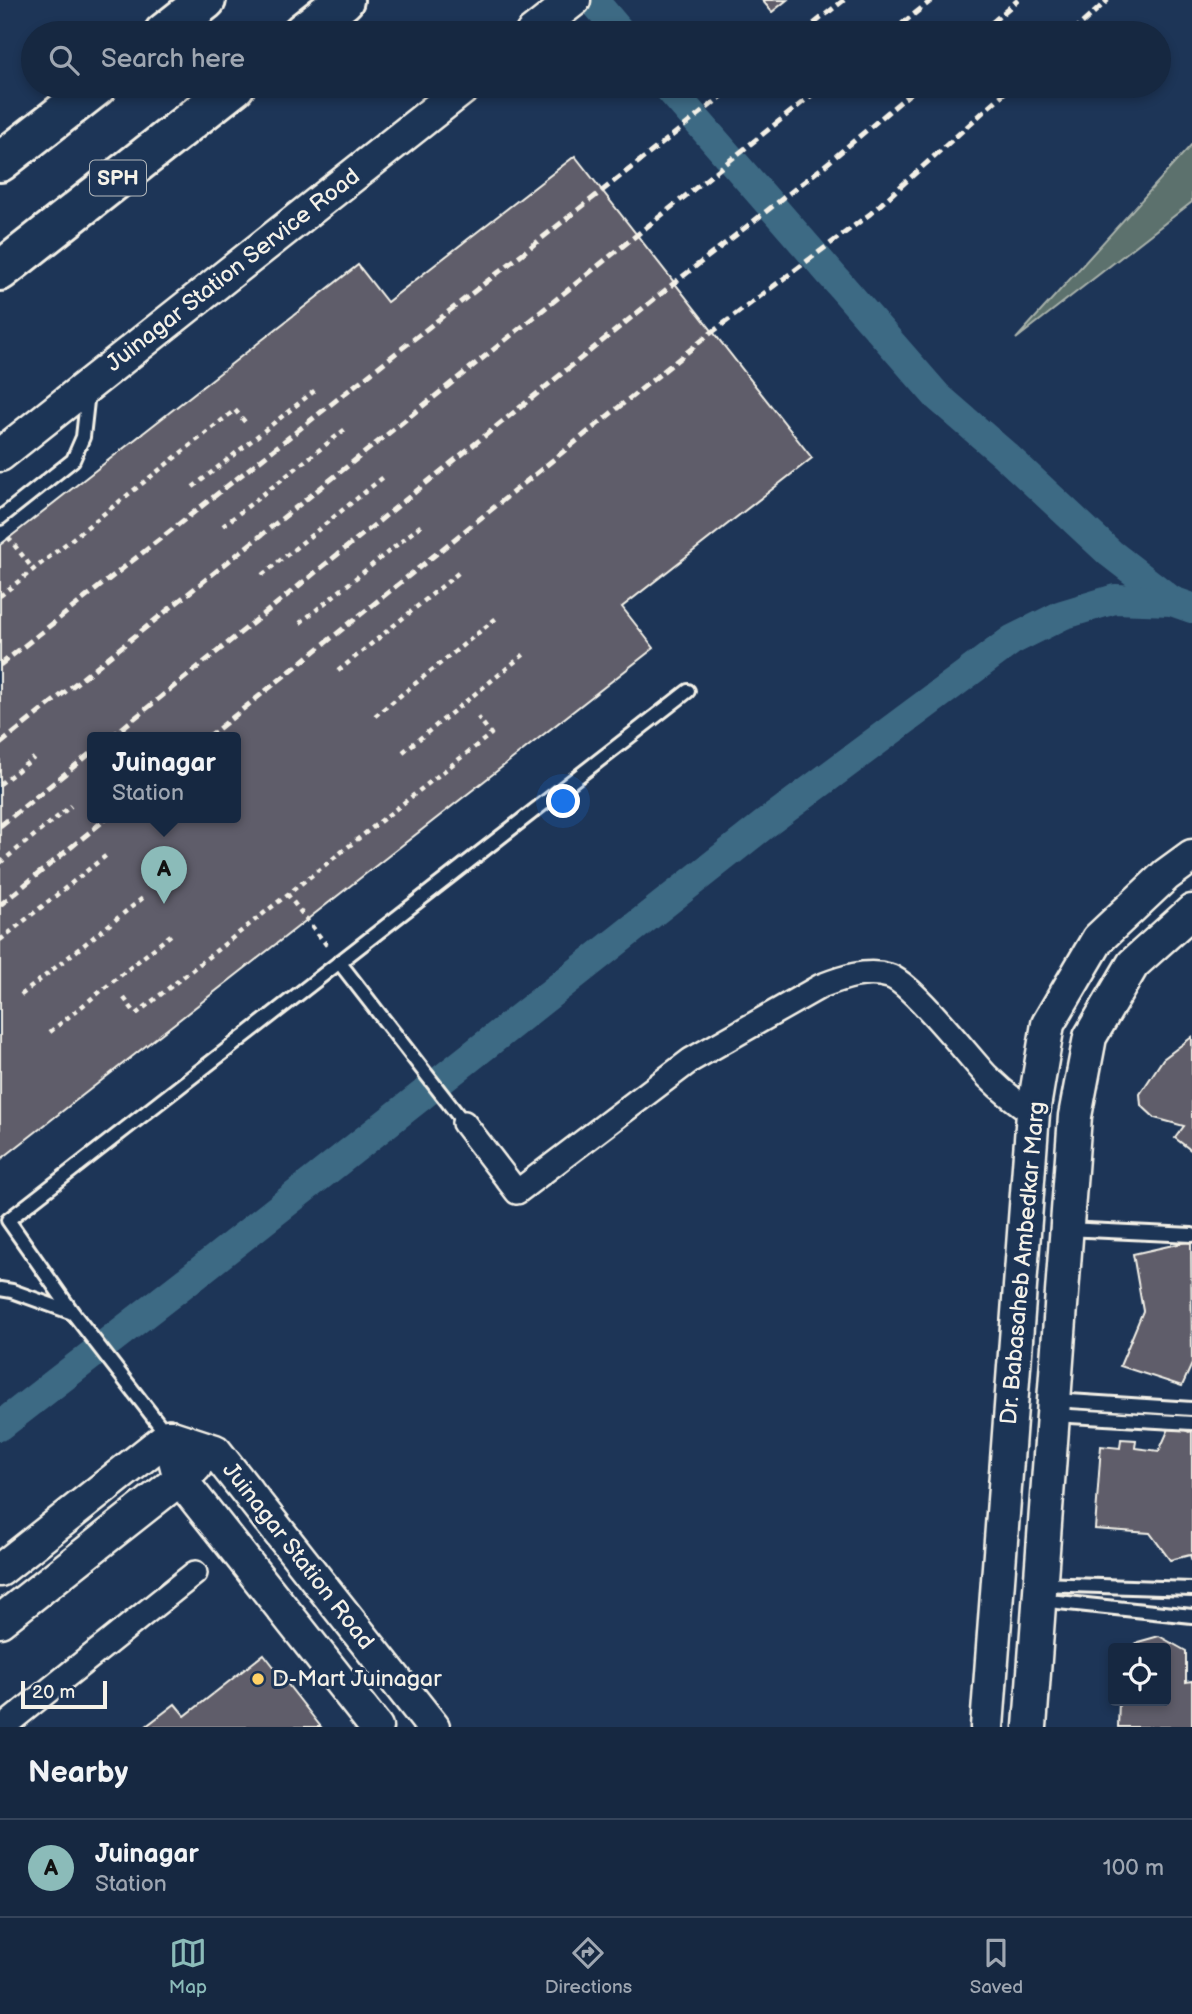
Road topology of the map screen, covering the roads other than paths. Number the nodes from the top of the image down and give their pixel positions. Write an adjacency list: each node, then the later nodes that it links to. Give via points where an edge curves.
1 (206, 0): 4 (highway)
2 (344, 0): 5 (highway)
3 (571, 2): 6 (street)
4 (179, 21)
5 (317, 21)
6 (547, 21)
7 (82, 98): 10 (highway)
8 (220, 98): 11 (highway, SPH)
9 (451, 98): 12 (street, Juinagar Station Service Road)
10 (0, 162)
11 (0, 271)
12 (89, 384): 13 (street, Juinagar Station Service Road); 14 (lane, via 83,437 73,460)
13 (0, 455)
14 (0, 518)
15 (688, 691): 18 (lane)
16 (1192, 856): 19 (street, Dr. Babasaheb Ambedkar Marg, via 1098,939 1048,1024)
17 (1192, 911): 21 (street, Dr. Babasaheb Ambedkar Marg, via 1133,964 1090,1037 1075,1116)
18 (339, 962): 20 (lane); 24 (lane, Juinagar Station Road, via 8,1220)
19 (1034, 1113): 20 (street, via 989,1078 908,988 891,976 867,974 821,986 691,1060 517,1192); 37 (street, Dr. Babasaheb Ambedkar Marg)
20 (464, 1123)
21 (1066, 1229): 22 (lane); 25 (street, Dr. Babasaheb Ambedkar Marg)
22 (1192, 1235)
23 (0, 1289): 24 (lane)
24 (73, 1313): 28 (lane, Juinagar Station Road)
25 (1053, 1407): 26 (lane); 27 (lane); 34 (street, Dr. Babasaheb Ambedkar Marg)
26 (1192, 1409)
27 (1192, 1423)
28 (169, 1436): 29 (street, Juinagar Station Road); 30 (street, Juinagar Station Road); 31 (street)
29 (215, 1451): 30 (street, Juinagar Station Road); 41 (street, Juinagar Station Road)
30 (180, 1479): 36 (street, Juinagar Station Road); 40 (street, Juinagar Station Road)
31 (0, 1570)
32 (195, 1573): 39 (street)
33 (1192, 1590): 34 (lane)
34 (1039, 1592): 35 (lane); 38 (street, Dr. Babasaheb Ambedkar Marg)
35 (1192, 1616)
36 (0, 1621)
37 (990, 1680): 38 (street); 42 (street, Dr. Babasaheb Ambedkar Marg)
38 (1033, 1683): 43 (street, Dr. Babasaheb Ambedkar Marg)
39 (7, 1726)
40 (376, 1727)
41 (433, 1727)
42 (986, 1727)
43 (1030, 1727)

